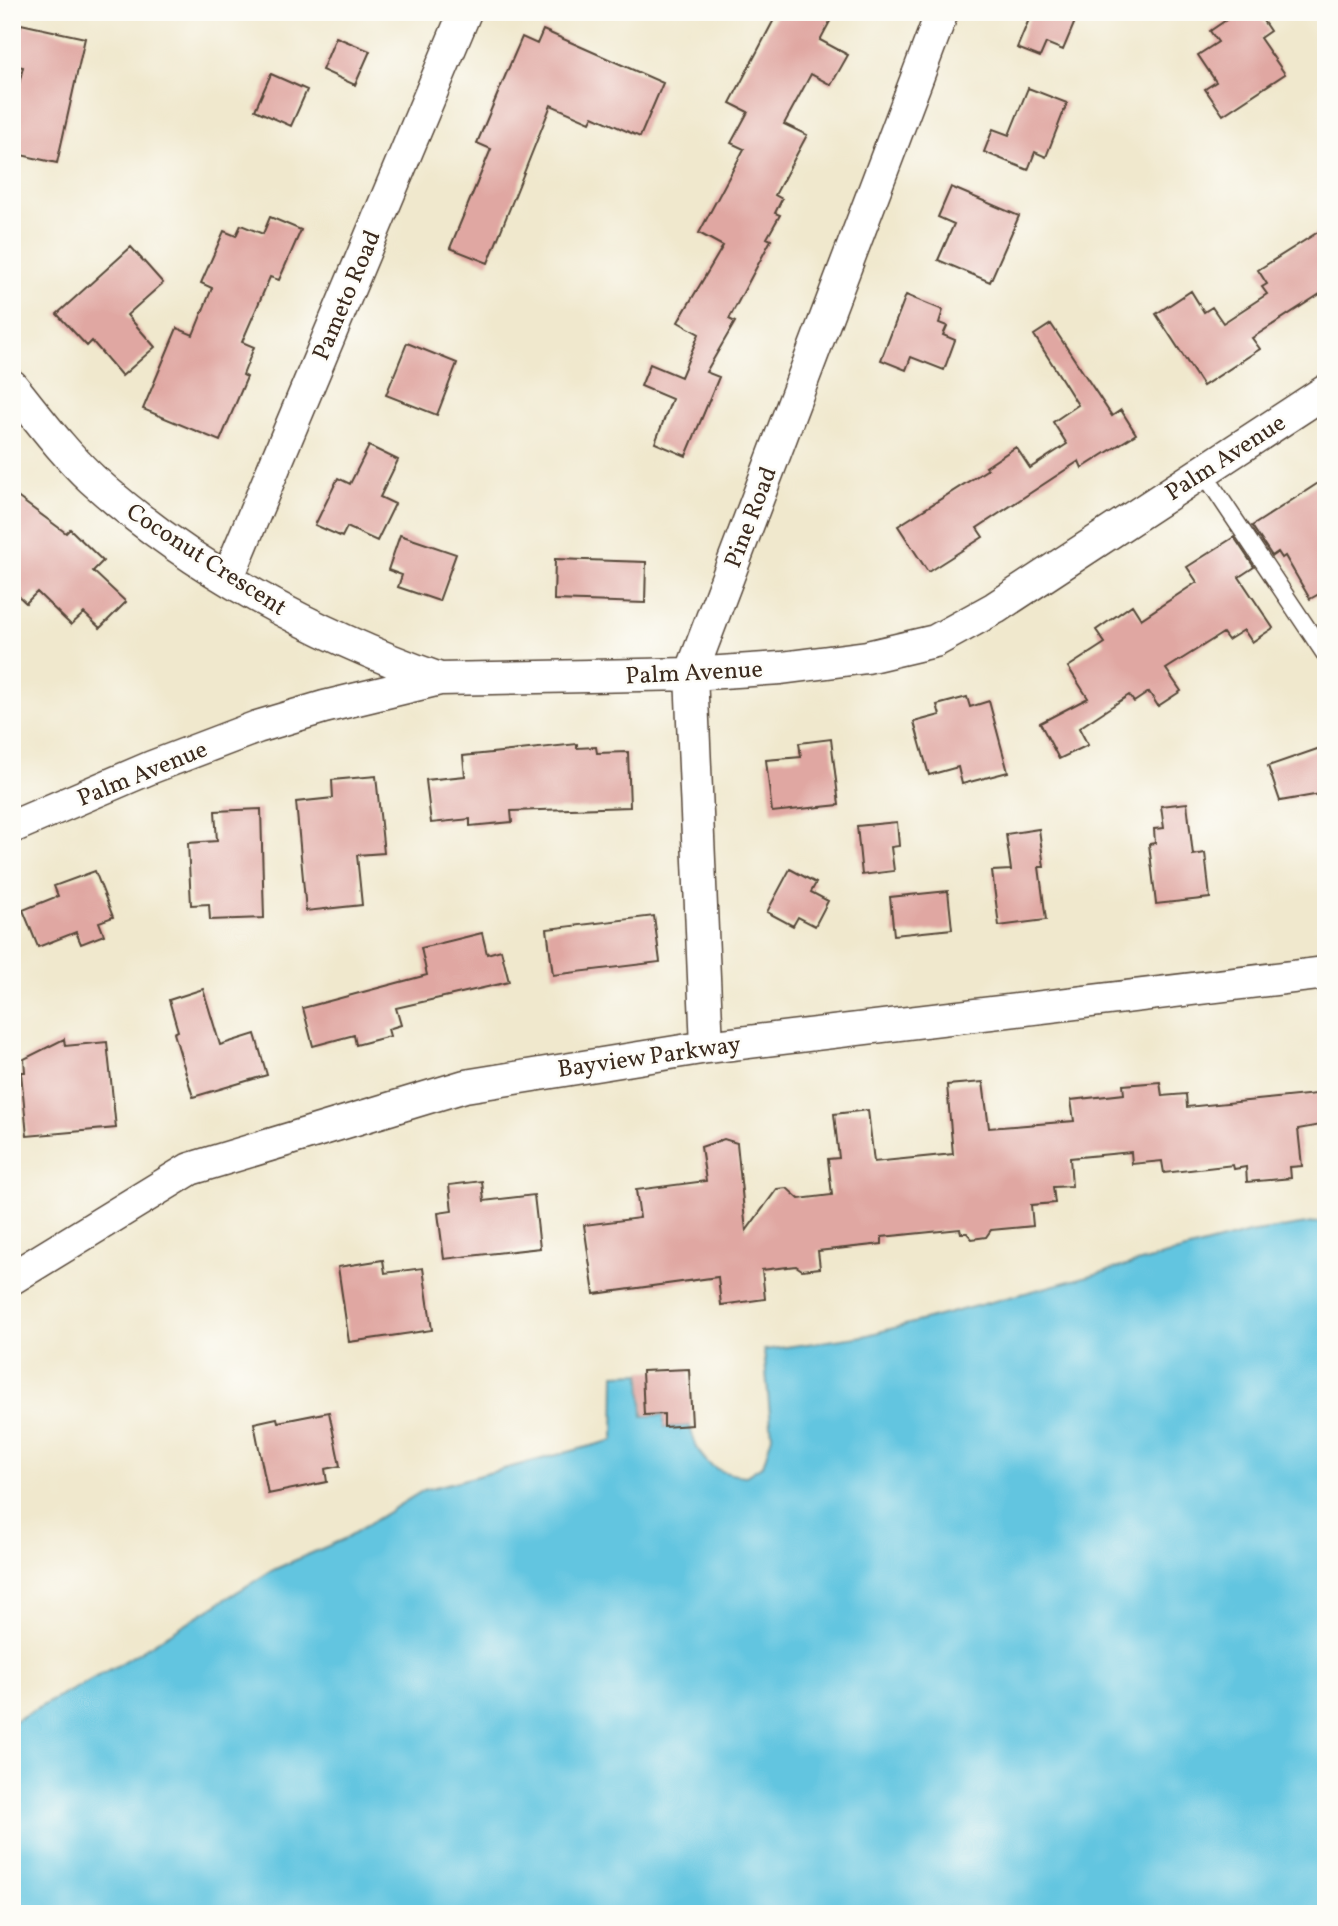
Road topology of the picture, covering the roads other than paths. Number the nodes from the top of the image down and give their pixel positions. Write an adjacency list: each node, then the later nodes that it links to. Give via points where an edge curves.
1 (465, 12): 6 (street, Pameto Road)
2 (942, 12): 8 (street, Pine Road)
3 (12, 386): 6 (street, Coconut Crescent, via 91,477 149,525)
4 (1326, 391): 5 (street, Palm Avenue)
5 (1203, 472): 7 (lane); 8 (street, Palm Avenue, via 995,608 934,641 826,663)
6 (228, 577): 9 (street, Coconut Crescent, via 340,639)
7 (1326, 656)
8 (691, 674): 9 (street, Palm Avenue); 12 (street, Pine Road)
9 (440, 679): 10 (street, Palm Avenue, via 257,727 152,766)
10 (12, 827)
11 (1326, 974): 12 (street, Bayview Parkway)
12 (707, 1047): 13 (street, Bayview Parkway, via 465,1086 224,1157 158,1186)
13 (12, 1278)

